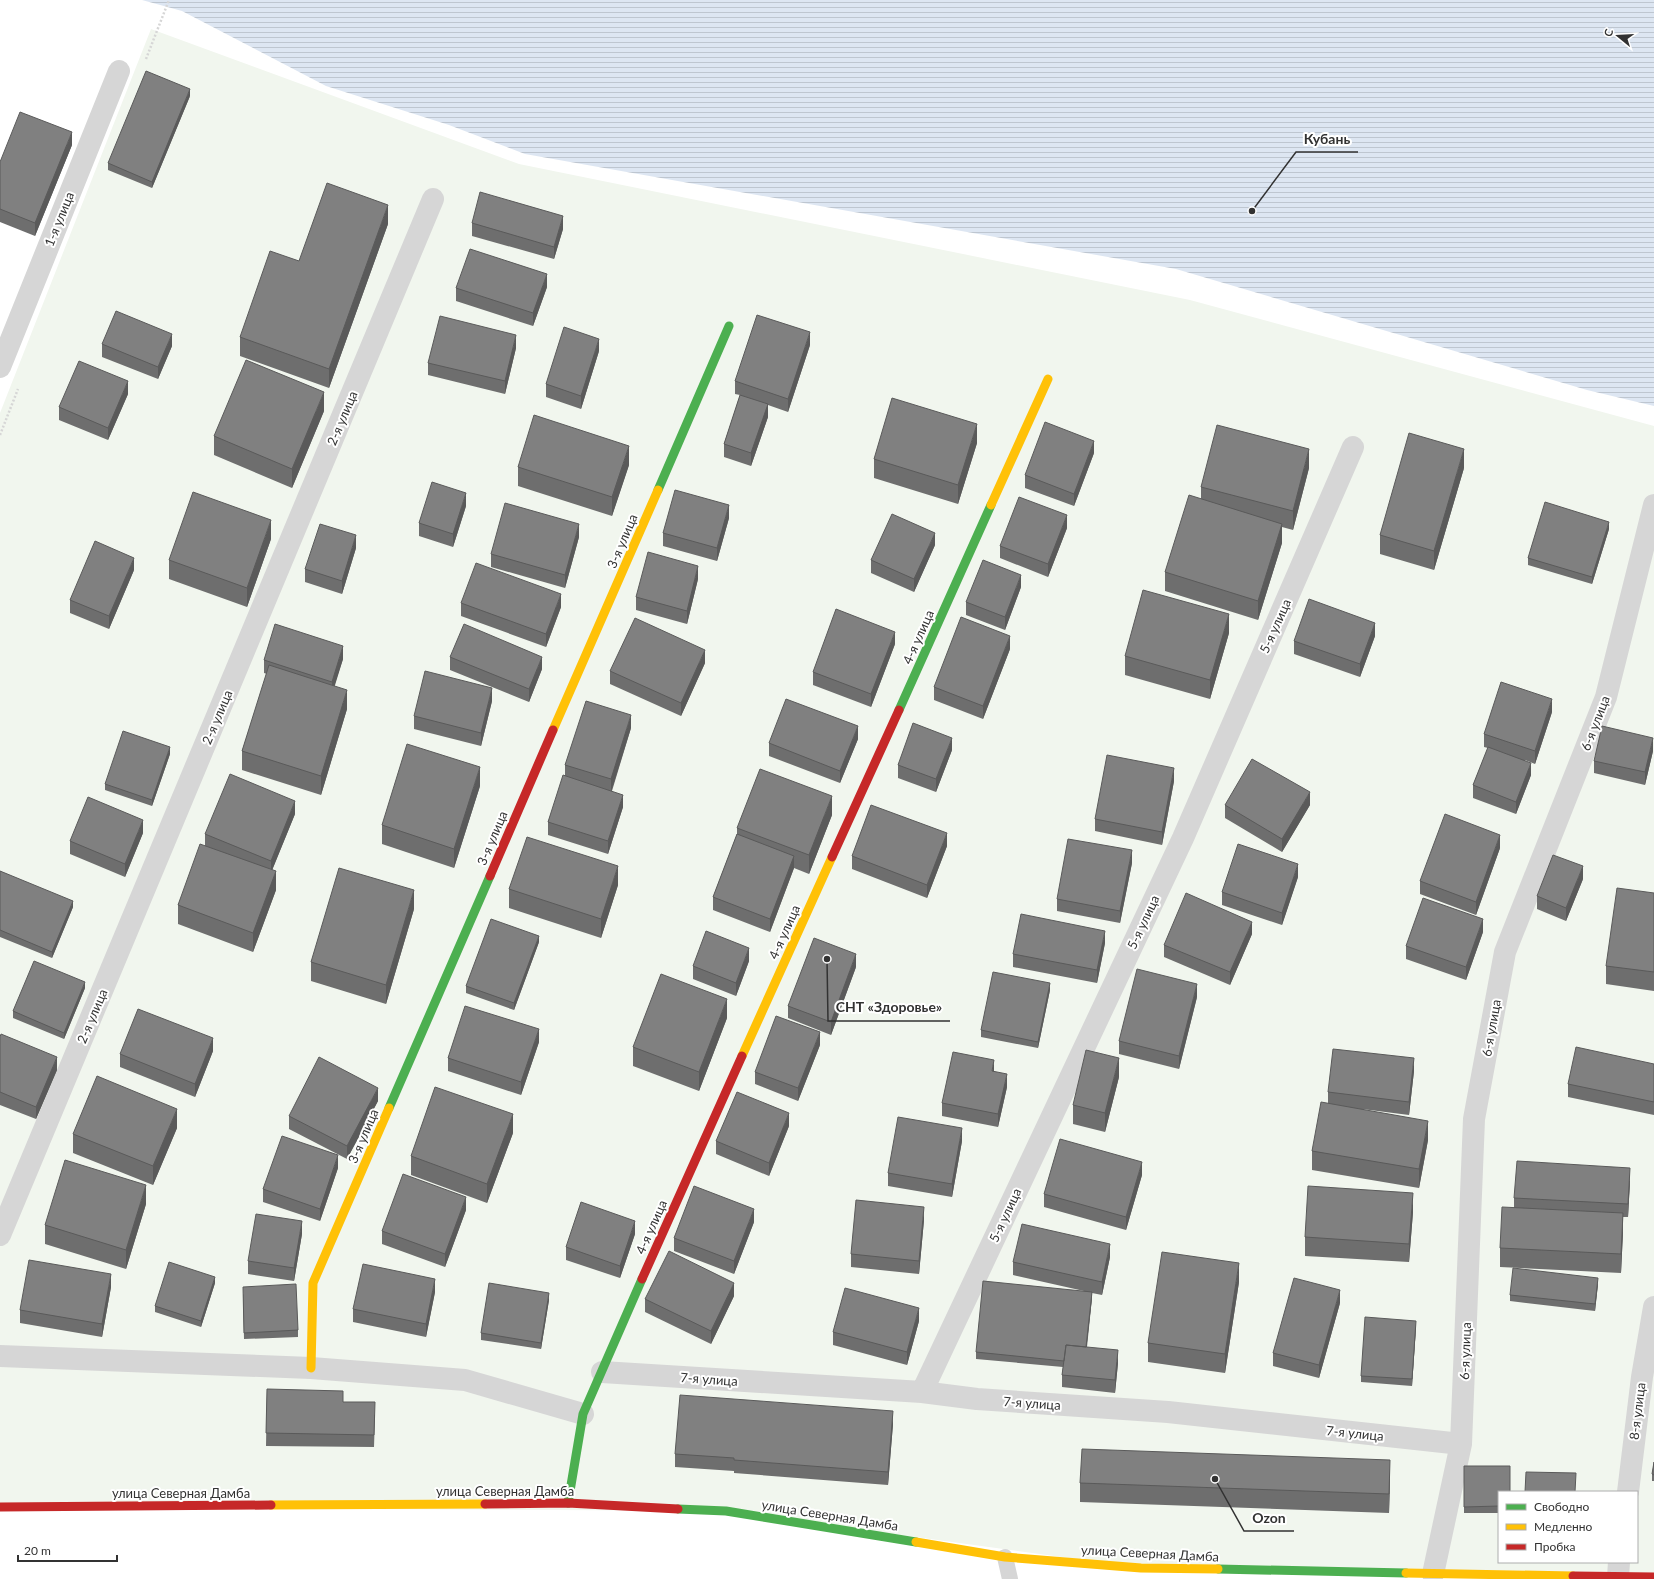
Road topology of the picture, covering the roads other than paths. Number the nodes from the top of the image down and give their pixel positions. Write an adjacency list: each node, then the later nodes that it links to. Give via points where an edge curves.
1 (119, 71): 4 (street, 1-я улица)
2 (433, 199): 8 (street, 2-я улица)
3 (729, 326): 11 (street, 3-я улица, via 313,1283)
4 (0, 367)
5 (1048, 379): 12 (street, 4-я улица)
6 (1353, 447): 13 (street, 5-я улица, via 1183,838)
7 (1654, 504): 15 (street, 6-я улица, via 1606,697 1505,952 1474,1119)
8 (0, 1235)
9 (1654, 1307): 16 (street, 8-я улица, via 1642,1377)
10 (0, 1356): 11 (street)
11 (311, 1368): 14 (street, via 465,1380)
12 (602, 1372): 13 (street, 7-я улица); 14 (street, 4-я улица)
13 (922, 1392): 15 (street, 7-я улица, via 977,1399 1168,1412)
14 (583, 1414): 17 (street, 4-я улица)
15 (1461, 1444): 24 (street, 6-я улица)
16 (1628, 1491)
17 (568, 1503): 18 (street, улица Северная Дамба); 19 (street, улица Северная Дамба, via 726,1511)
18 (0, 1507)
19 (1005, 1557): 21 (street, улица Северная Дамба); 27 (lane)
20 (1619, 1569): 25 (street, улица Северная Дамба); 26 (street, улица Северная Дамба)
21 (1140, 1573): 22 (street, улица Северная Дамба)
22 (1258, 1575): 23 (street, улица Северная Дамба)
23 (1385, 1576): 24 (street, улица Северная Дамба)
24 (1443, 1576): 25 (street, улица Северная Дамба)
25 (1519, 1577)
26 (1654, 1577)
27 (1010, 1579)

